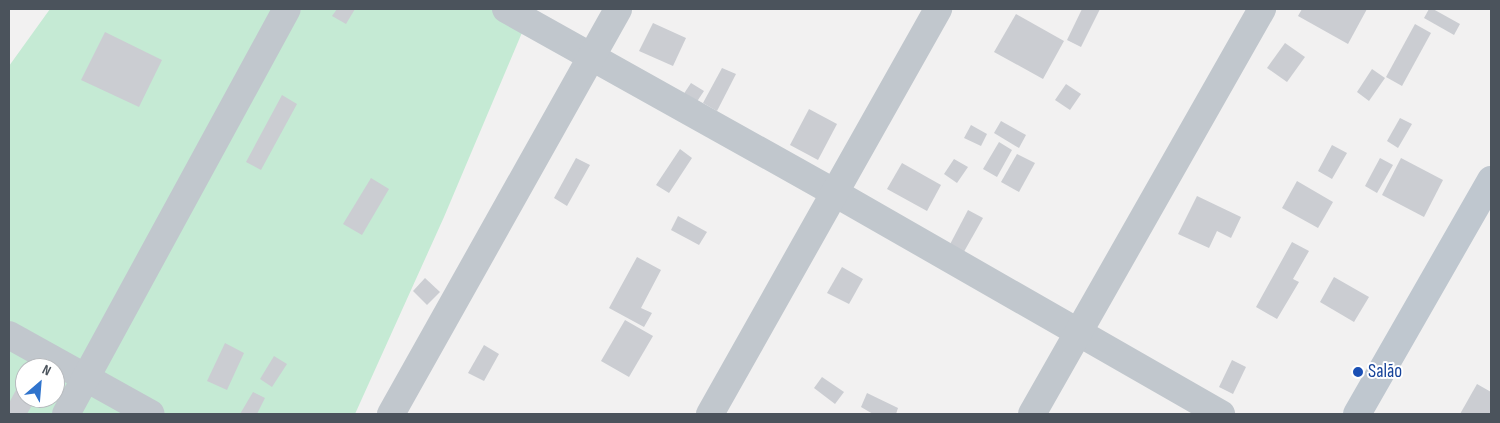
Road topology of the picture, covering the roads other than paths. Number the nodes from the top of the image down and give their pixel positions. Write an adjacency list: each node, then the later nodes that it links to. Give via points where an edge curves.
1 (287, 9): 11 (street)
2 (506, 9): 6 (street)
3 (618, 9): 6 (street)
4 (938, 9): 8 (street)
5 (1262, 9): 9 (street)
6 (591, 57): 8 (street); 14 (street)
7 (1491, 180): 18 (street)
8 (835, 193): 9 (street); 15 (street)
9 (1078, 331): 16 (street); 17 (street)
10 (9, 335): 11 (street)
11 (86, 377): 12 (street); 13 (street)
12 (66, 414)
13 (151, 414)
14 (391, 414)
15 (710, 414)
16 (1032, 414)
17 (1221, 414)
18 (1358, 414)

